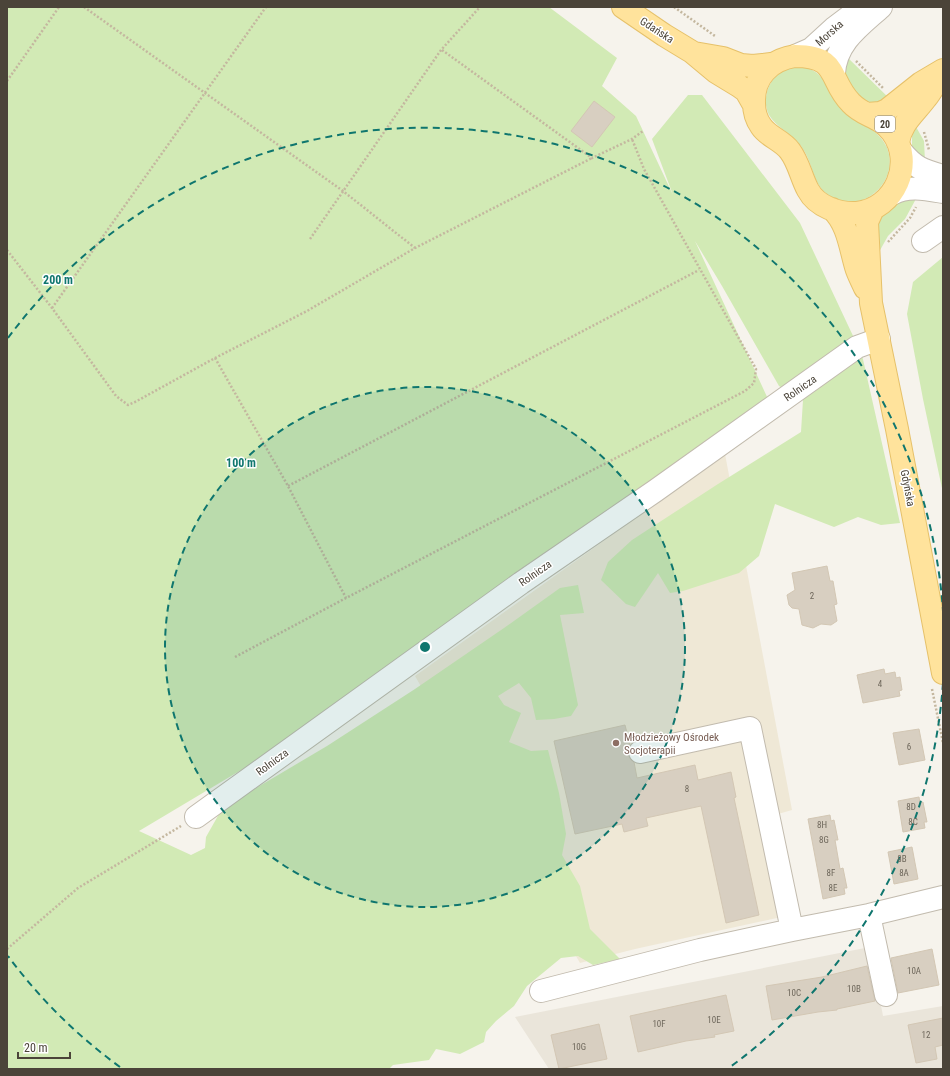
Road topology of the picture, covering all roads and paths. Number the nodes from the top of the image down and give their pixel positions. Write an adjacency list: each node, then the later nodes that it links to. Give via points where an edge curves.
1 (59, 7): 17 (path)
2 (84, 7): 18 (path)
3 (266, 7): 18 (path)
4 (480, 7): 11 (path)
5 (623, 7): 12 (main road, Gdańska / 20)
6 (674, 7): 9 (path)
7 (862, 7): 13 (street, Morska, via 811,49)
8 (881, 7): 10 (street, Morska, via 846,40)
9 (721, 40)
10 (842, 47): 16 (street, Morska, via 835,62); 20 (path)
11 (441, 50): 25 (path); 27 (path)
12 (692, 52): 14 (main road, Gdańska / 20, via 723,58 741,65); 19 (main road, Gdańska / 20, via 746,92)
13 (796, 56): 14 (main road, 20); 16 (main road, 20, via 816,59)
14 (772, 64): 19 (main road, 20, via 757,82)
15 (943, 71): 20 (main road, via 926,98)
16 (834, 73): 21 (main road, 20, via 847,100)
17 (7, 82)
18 (206, 94): 27 (path); 39 (path)
19 (754, 105): 29 (main road, 20, via 757,119 765,131 783,144 796,159 813,198)
20 (904, 109): 21 (main road); 24 (main road); 26 (path, via 922,128 928,143)
21 (867, 114): 24 (main road, 20, via 883,122)
22 (643, 131): 23 (path)
23 (632, 138): 25 (path); 37 (path, via 644,169)
24 (900, 147): 26 (street, via 911,163); 28 (main road, 20, via 902,173)
25 (592, 158): 35 (path)
26 (934, 182): 28 (street); 34 (path, via 910,218)
27 (343, 191): 32 (path); 35 (path)
28 (892, 194): 30 (main road, 20)
29 (832, 209): 30 (main road, 20, via 850,213); 38 (main road, Gdyńska / 20, via 838,215 847,234 857,269)
30 (873, 209): 38 (main road, Gdyńska / 20, via 867,222)
31 (943, 227): 33 (street)
32 (310, 239)
33 (923, 241)
34 (886, 244)
35 (415, 248): 41 (path, via 307,311)
36 (7, 250): 39 (path)
37 (699, 270): 42 (path); 43 (path, via 756,369 754,383 745,391)
38 (871, 303): 40 (main road, Gdyńska / 20)
39 (52, 308): 41 (path, via 116,396 128,405)
40 (879, 339): 45 (main road, Gdyńska / 20); 47 (street, Rolnicza, via 857,347 515,587)
41 (215, 358): 42 (path)
42 (288, 486): 43 (path)
43 (346, 598): 44 (path)
44 (235, 657)
45 (943, 673)
46 (640, 752): 50 (street, via 750,728)
47 (196, 817): 51 (path, via 78,888)
48 (943, 897): 49 (street)
49 (869, 916): 50 (street); 53 (street)
50 (792, 930): 52 (street, via 700,950)
51 (7, 949)
52 (541, 991)
53 (886, 995)

